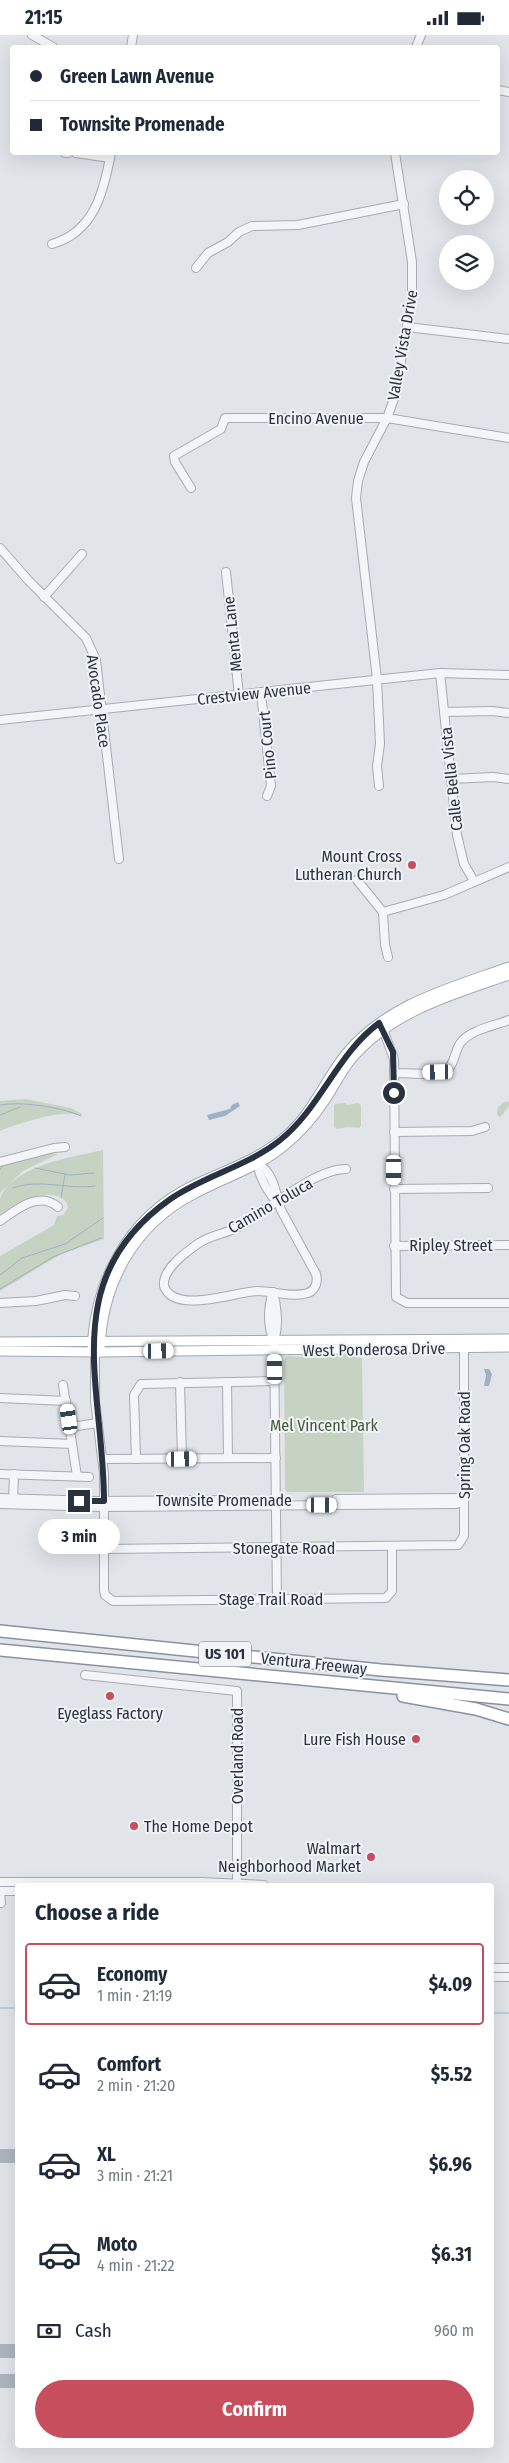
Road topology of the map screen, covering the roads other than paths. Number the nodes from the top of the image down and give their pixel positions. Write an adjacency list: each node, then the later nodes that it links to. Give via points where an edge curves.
1 (32, 35): 2 (street)
2 (50, 45)
3 (110, 155): 6 (street, via 104,188 92,214 72,234)
4 (395, 155): 5 (street, Valley Vista Drive)
5 (404, 204): 7 (street, via 298,225 252,226 208,253); 8 (street, Valley Vista Drive, via 412,274)
6 (52, 244)
7 (196, 268)
8 (407, 327): 9 (street); 10 (street, Valley Vista Drive, via 398,386)
9 (509, 339)
10 (387, 418): 11 (street, Encino Avenue); 12 (street, Encino Avenue, via 225,418 221,429 174,456); 19 (street, Valley Vista Drive, via 364,461 356,498)
11 (509, 438)
12 (191, 488)
13 (0, 548): 16 (street, Avocado Place)
14 (82, 554): 16 (street)
15 (226, 572): 21 (street, Menta Lane)
16 (44, 597): 22 (street, Avocado Place, via 79,629 92,649)
17 (440, 673): 18 (street, Crestview Avenue); 19 (street, Crestview Avenue); 23 (street, Calle Bella Vista)
18 (509, 675)
19 (377, 679): 20 (street, Crestview Avenue); 28 (street, Valley Vista Drive)
20 (261, 693): 21 (street, Crestview Avenue); 29 (street, Pino Court, via 272,785)
21 (239, 695): 22 (street, Crestview Avenue)
22 (102, 710): 25 (street, Crestview Avenue); 30 (street, Avocado Place)
23 (444, 713): 24 (street); 26 (street, Calle Bella Vista)
24 (509, 713)
25 (0, 720)
26 (451, 779): 27 (street); 33 (street, Calle Bella Vista, via 460,851)
27 (509, 779)
28 (379, 786)
29 (267, 796)
30 (119, 859)
31 (509, 867): 33 (street)
32 (357, 880): 34 (street)
33 (474, 881): 34 (street, via 428,900)
34 (383, 912): 35 (street, via 384,945)
35 (388, 957)
36 (509, 967): 39 (main road, via 416,1001)
37 (509, 975): 39 (main road)
38 (509, 1020): 40 (street, via 464,1039 456,1049 451,1066 444,1071)
39 (381, 1026): 40 (street, via 393,1052); 44 (main road, via 350,1061 307,1125 284,1147)
40 (394, 1073): 42 (street)
41 (485, 1127): 42 (street, via 472,1131)
42 (394, 1132): 48 (street)
43 (65, 1147): 45 (street)
44 (256, 1160): 49 (street, via 273,1183); 60 (main road, via 183,1200 142,1235 123,1261 109,1290)
45 (0, 1162)
46 (346, 1169): 49 (street, Camino Toluca, via 325,1173)
47 (488, 1188): 48 (street)
48 (394, 1189): 53 (street)
49 (278, 1201): 54 (street, via 317,1280 314,1289 306,1293); 54 (street, Camino Toluca, via 240,1226 211,1236 195,1246 166,1273 164,1283 173,1298 182,1300 223,1299 252,1292)
50 (58, 1207): 51 (street, via 49,1201 32,1202)
51 (0, 1221)
52 (509, 1245): 53 (street, Ripley Street)
53 (394, 1246): 57 (street, via 394,1291 397,1299 406,1303)
54 (273, 1292): 62 (street, via 277,1333)
55 (75, 1296): 56 (street)
56 (0, 1303)
57 (509, 1303)
58 (509, 1339): 61 (main road, West Ponderosa Drive)
59 (0, 1342): 60 (main road, West Ponderosa Drive)
60 (96, 1342): 62 (main road, West Ponderosa Drive); 65 (main road)
61 (464, 1343): 62 (main road, West Ponderosa Drive); 63 (main road, West Ponderosa Drive); 87 (street, Spring Oak Road)
62 (274, 1345): 65 (main road, West Ponderosa Drive); 66 (street)
63 (509, 1347)
64 (0, 1351): 65 (main road, West Ponderosa Drive)
65 (96, 1352): 72 (street)
66 (275, 1381): 68 (street); 77 (street)
67 (180, 1382): 68 (street); 79 (street, via 146,1382 138,1386 134,1395); 80 (street)
68 (227, 1382): 76 (street)
69 (64, 1385): 71 (street)
70 (0, 1398): 71 (street)
71 (66, 1401): 73 (street)
72 (98, 1423): 73 (street); 78 (street)
73 (70, 1427): 75 (street)
74 (0, 1441): 75 (street)
75 (72, 1443): 83 (street)
76 (228, 1458): 77 (street); 80 (street)
77 (276, 1458): 88 (street)
78 (103, 1459): 79 (street); 90 (street)
79 (136, 1459): 80 (street)
80 (182, 1459)
81 (0, 1474): 82 (street)
82 (14, 1474): 83 (street); 86 (street)
83 (77, 1476): 84 (street)
84 (89, 1477)
85 (0, 1498): 86 (street, Townsite Promenade)
86 (13, 1501): 89 (street, Townsite Promenade); 90 (street, Townsite Promenade)
87 (464, 1501): 88 (street, Townsite Promenade, via 456,1504); 91 (street, Spring Oak Road)
88 (276, 1503): 90 (street, Townsite Promenade); 92 (street)
89 (0, 1504)
90 (104, 1504): 94 (street)
91 (462, 1543): 93 (street, Stonegate Road, via 454,1546)
92 (277, 1547): 93 (street, Stonegate Road); 94 (street, Stonegate Road); 95 (street)
93 (392, 1547): 95 (street, Stage Trail Road, via 392,1591 386,1598)
94 (105, 1549): 95 (street, Stage Trail Road, via 105,1595 113,1601)
95 (277, 1599)
96 (0, 1631): 100 (highway, Ventura Freeway / US 101)
97 (0, 1650): 102 (highway, Ventura Freeway / US 101)
98 (85, 1675): 107 (street, Overland Road, via 237,1691)
99 (509, 1675): 100 (highway)
100 (449, 1676): 101 (highway, Ventura Freeway / US 101)
101 (509, 1680)
102 (360, 1685): 103 (highway, Ventura Freeway / US 101); 104 (highway)
103 (509, 1699)
104 (509, 1719)
105 (0, 1882): 106 (street)
106 (80, 1883)
107 (237, 1883)
108 (0, 1891): 109 (street); 110 (street)
109 (15, 1891)
110 (1, 1903)
111 (494, 1968): 112 (street)
112 (509, 1968)
113 (494, 1977): 114 (street)
114 (509, 1977)

